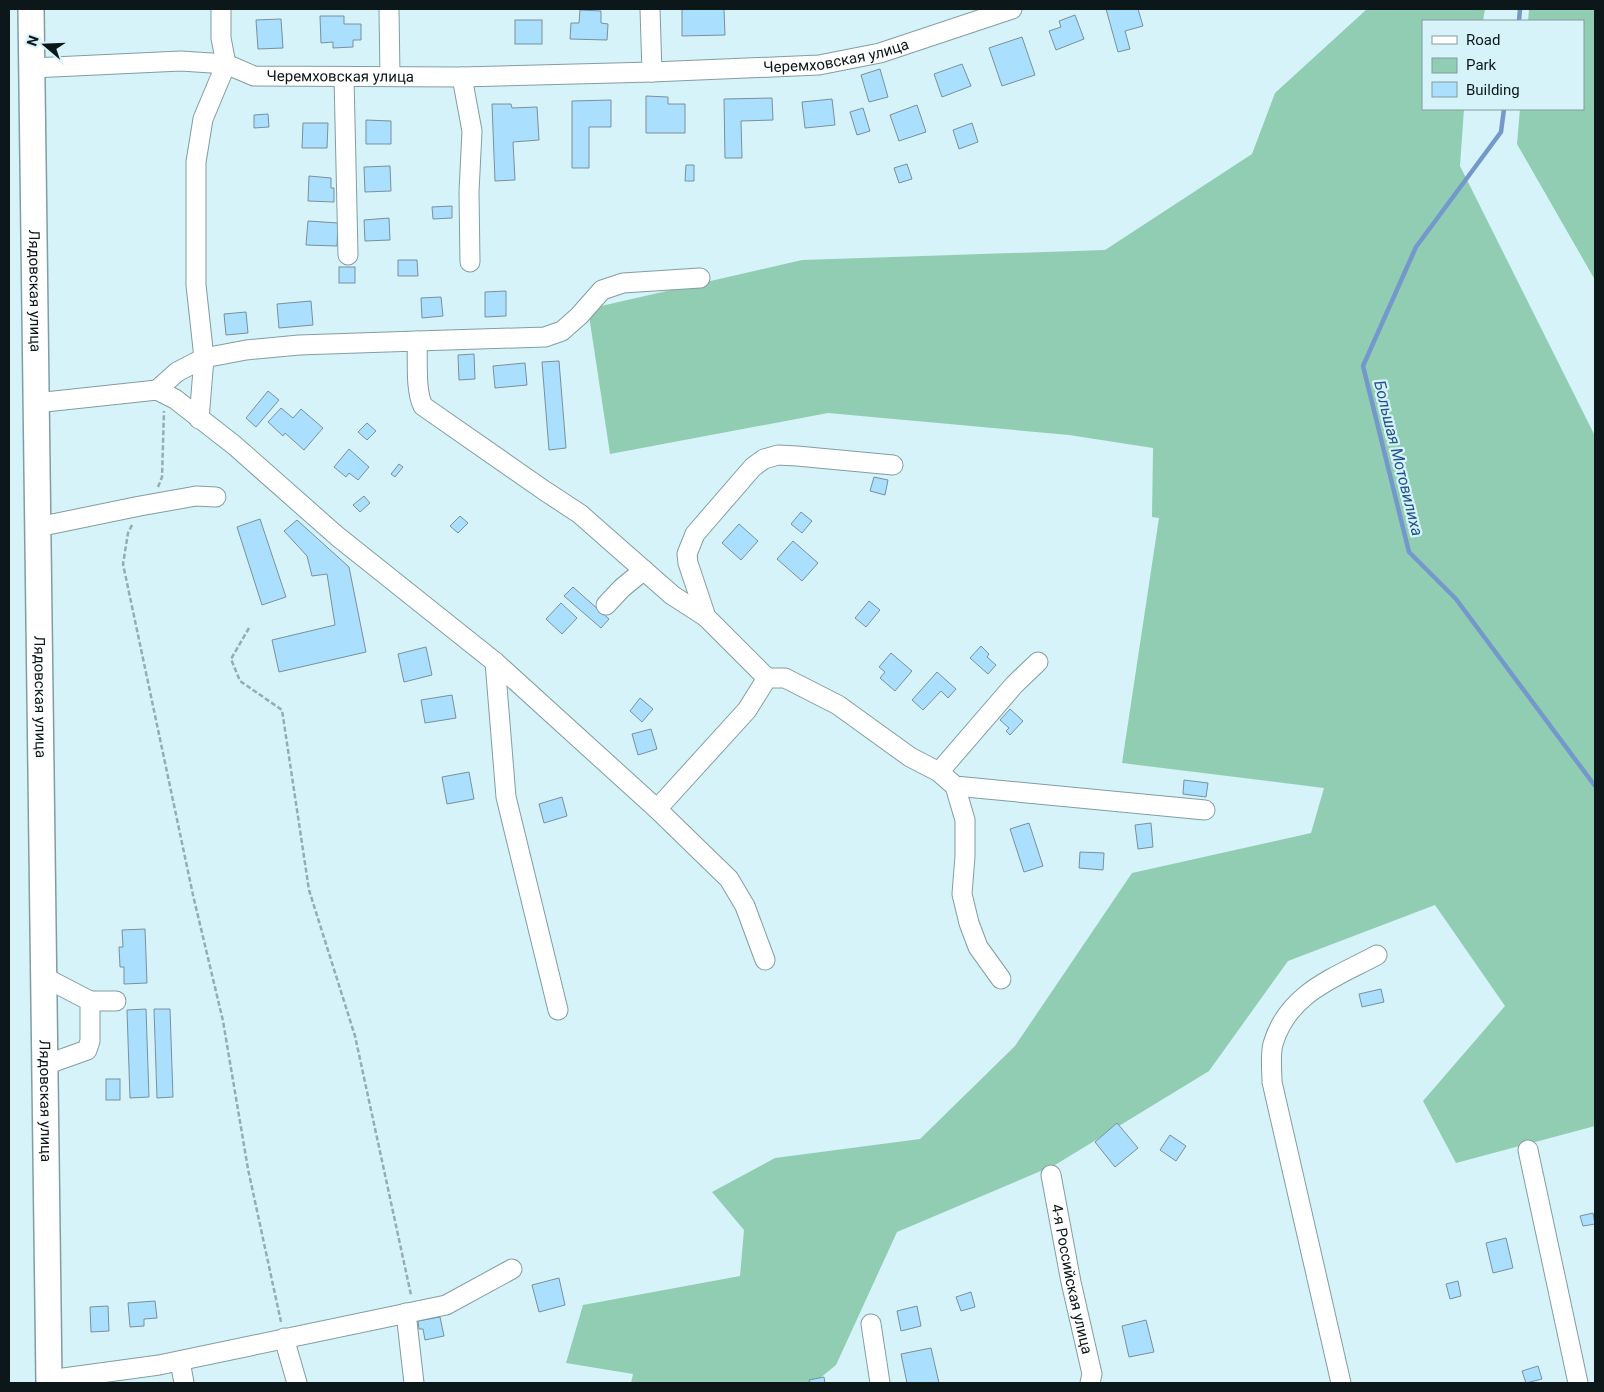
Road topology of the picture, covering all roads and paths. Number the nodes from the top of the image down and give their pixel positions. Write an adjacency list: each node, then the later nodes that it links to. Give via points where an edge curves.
1 (31, 9): 7 (main road, Лядовская улица)
2 (221, 9): 6 (street, via 221,38)
3 (389, 9): 9 (street)
4 (650, 9): 8 (street)
5 (1012, 9): 8 (street, Черемховская улица, via 880,52 819,65)
6 (226, 64): 7 (street, Черемховская улица, via 181,61); 10 (street, Черемховская улица, via 254,76); 16 (street, via 203,119 196,162 196,285)
7 (32, 68): 19 (main road, Лядовская улица)
8 (652, 72): 11 (street, Черемховская улица)
9 (390, 76): 10 (street, Черемховская улица); 11 (street, Черемховская улица)
10 (344, 77): 12 (street)
11 (462, 77): 13 (street, via 472,132)
12 (348, 255)
13 (470, 262)
14 (700, 278): 15 (street, via 623,283 602,290 562,331 545,337)
15 (417, 341): 16 (street, via 299,345); 25 (street, via 419,391 423,406 580,514)
16 (204, 358): 17 (street, via 177,372); 20 (street)
17 (157, 390): 18 (street); 19 (street)
18 (175, 399): 20 (street); 23 (path, via 164,407 162,477 155,495)
19 (36, 403): 24 (main road, Лядовская улица)
20 (199, 419): 29 (street, via 234,445 337,536)
21 (892, 466): 27 (street, via 778,455 753,468 695,534 690,544 688,563)
22 (216, 497): 23 (street, via 196,496)
23 (140, 506): 24 (street); 49 (path, via 128,533 123,564 193,895 223,1020 248,1170)
24 (38, 527): 38 (main road, Лядовская улица)
25 (644, 570): 26 (street); 27 (street, via 672,595)
26 (606, 605)
27 (706, 617): 31 (street)
28 (249, 628): 47 (path, via 231,660 240,681 282,710 309,890 355,1036)
29 (495, 662): 34 (street); 42 (street, via 506,797)
30 (1038, 662): 32 (street, via 1014,684)
31 (767, 678): 32 (street, via 786,678 811,690 910,757); 34 (street, via 747,710)
32 (939, 772): 33 (street)
33 (955, 786): 35 (street); 39 (street, via 965,820 962,894 978,947)
34 (657, 809): 37 (street, via 729,879 745,906)
35 (1206, 810)
36 (1377, 955): 57 (street, via 1311,990 1286,1014 1272,1045 1272,1082)
37 (765, 960)
38 (44, 977): 40 (street); 43 (main road, Лядовская улица)
39 (1001, 978)
40 (90, 1001): 41 (street); 43 (street, via 87,1050)
41 (116, 1001)
42 (558, 1010)
43 (45, 1065): 51 (main road, Лядовская улица)
44 (1528, 1150): 58 (street)
45 (1051, 1175): 56 (street, 4-я Российская улица, via 1092,1374)
46 (512, 1269): 47 (street, via 446,1305)
47 (410, 1313): 49 (street); 54 (street)
48 (871, 1324): 55 (street)
49 (284, 1338): 50 (street); 53 (street)
50 (180, 1360): 51 (street); 52 (street)
51 (49, 1381)
52 (184, 1383)
53 (297, 1383)
54 (414, 1383)
55 (880, 1383)
56 (1090, 1383)
57 (1341, 1383)
58 (1578, 1383)

